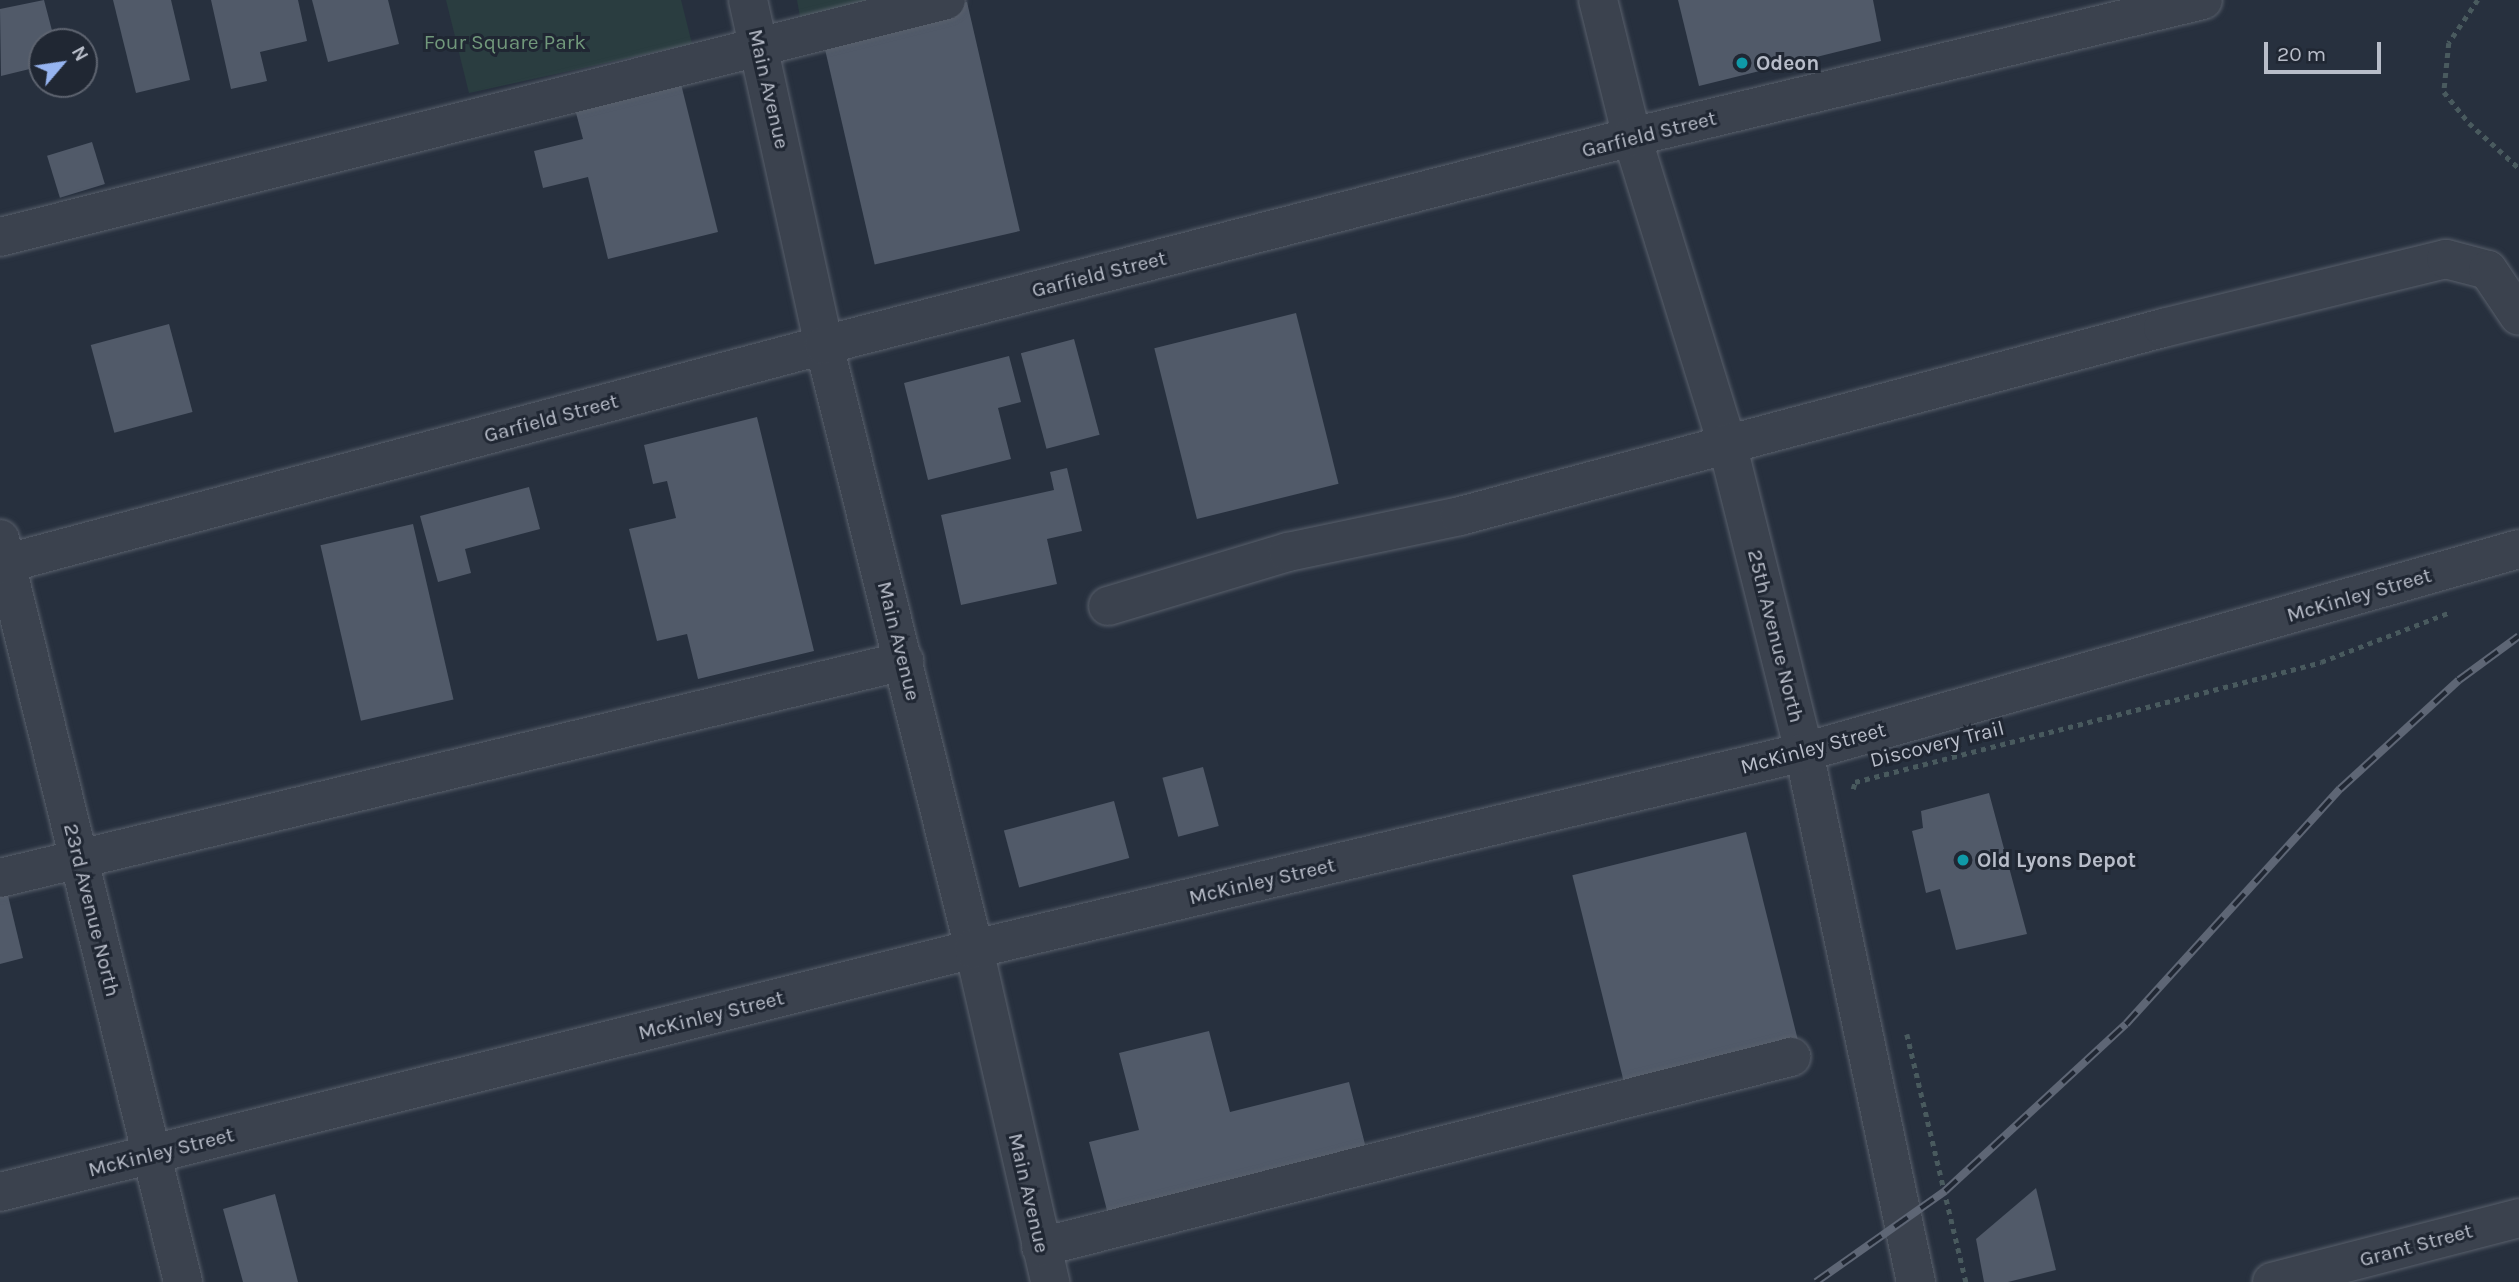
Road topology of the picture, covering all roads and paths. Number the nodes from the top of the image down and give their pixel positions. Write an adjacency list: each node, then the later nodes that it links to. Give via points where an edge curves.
1 (748, 0): 6 (street, Main Avenue)
2 (946, 0): 6 (street)
3 (1598, 0): 7 (street, 25th Avenue North)
4 (2203, 0): 7 (street, Garfield Street)
5 (2478, 0): 8 (path, via 2449,43 2444,92 2469,123)
6 (760, 47): 9 (street); 11 (street, Main Avenue)
7 (1632, 137): 11 (street, Garfield Street); 12 (street, 25th Avenue North)
8 (2519, 168)
9 (0, 237)
10 (2519, 316): 12 (street, via 2488,270 2446,259)
11 (824, 345): 14 (street, Garfield Street); 17 (street, Main Avenue)
12 (1727, 443): 15 (street, via 1460,516 1288,552); 18 (street, 25th Avenue North)
13 (2519, 549): 18 (street, McKinley Street)
14 (2, 555): 20 (street, 23rd Avenue North)
15 (1108, 606)
16 (2460, 608): 19 (path, Discovery Trail, via 2321,662 1855,782)
17 (904, 661): 20 (street); 22 (street, Main Avenue)
18 (1804, 752): 22 (street, McKinley Street); 31 (street, 25th Avenue North)
19 (1849, 802)
20 (79, 856): 21 (street); 25 (street, 23rd Avenue North)
21 (0, 878)
22 (974, 949): 25 (street, McKinley Street); 28 (street, Main Avenue)
23 (1905, 1026): 32 (path)
24 (1791, 1057): 28 (street)
25 (150, 1155): 26 (street, McKinley Street); 30 (street, 23rd Avenue North)
26 (0, 1192)
27 (2519, 1218): 29 (street, Grant Street)
28 (1045, 1265)
29 (2317, 1277): 33 (street, Grant Street)
30 (183, 1282)
31 (1916, 1282)
32 (1966, 1282)
33 (2272, 1282)

